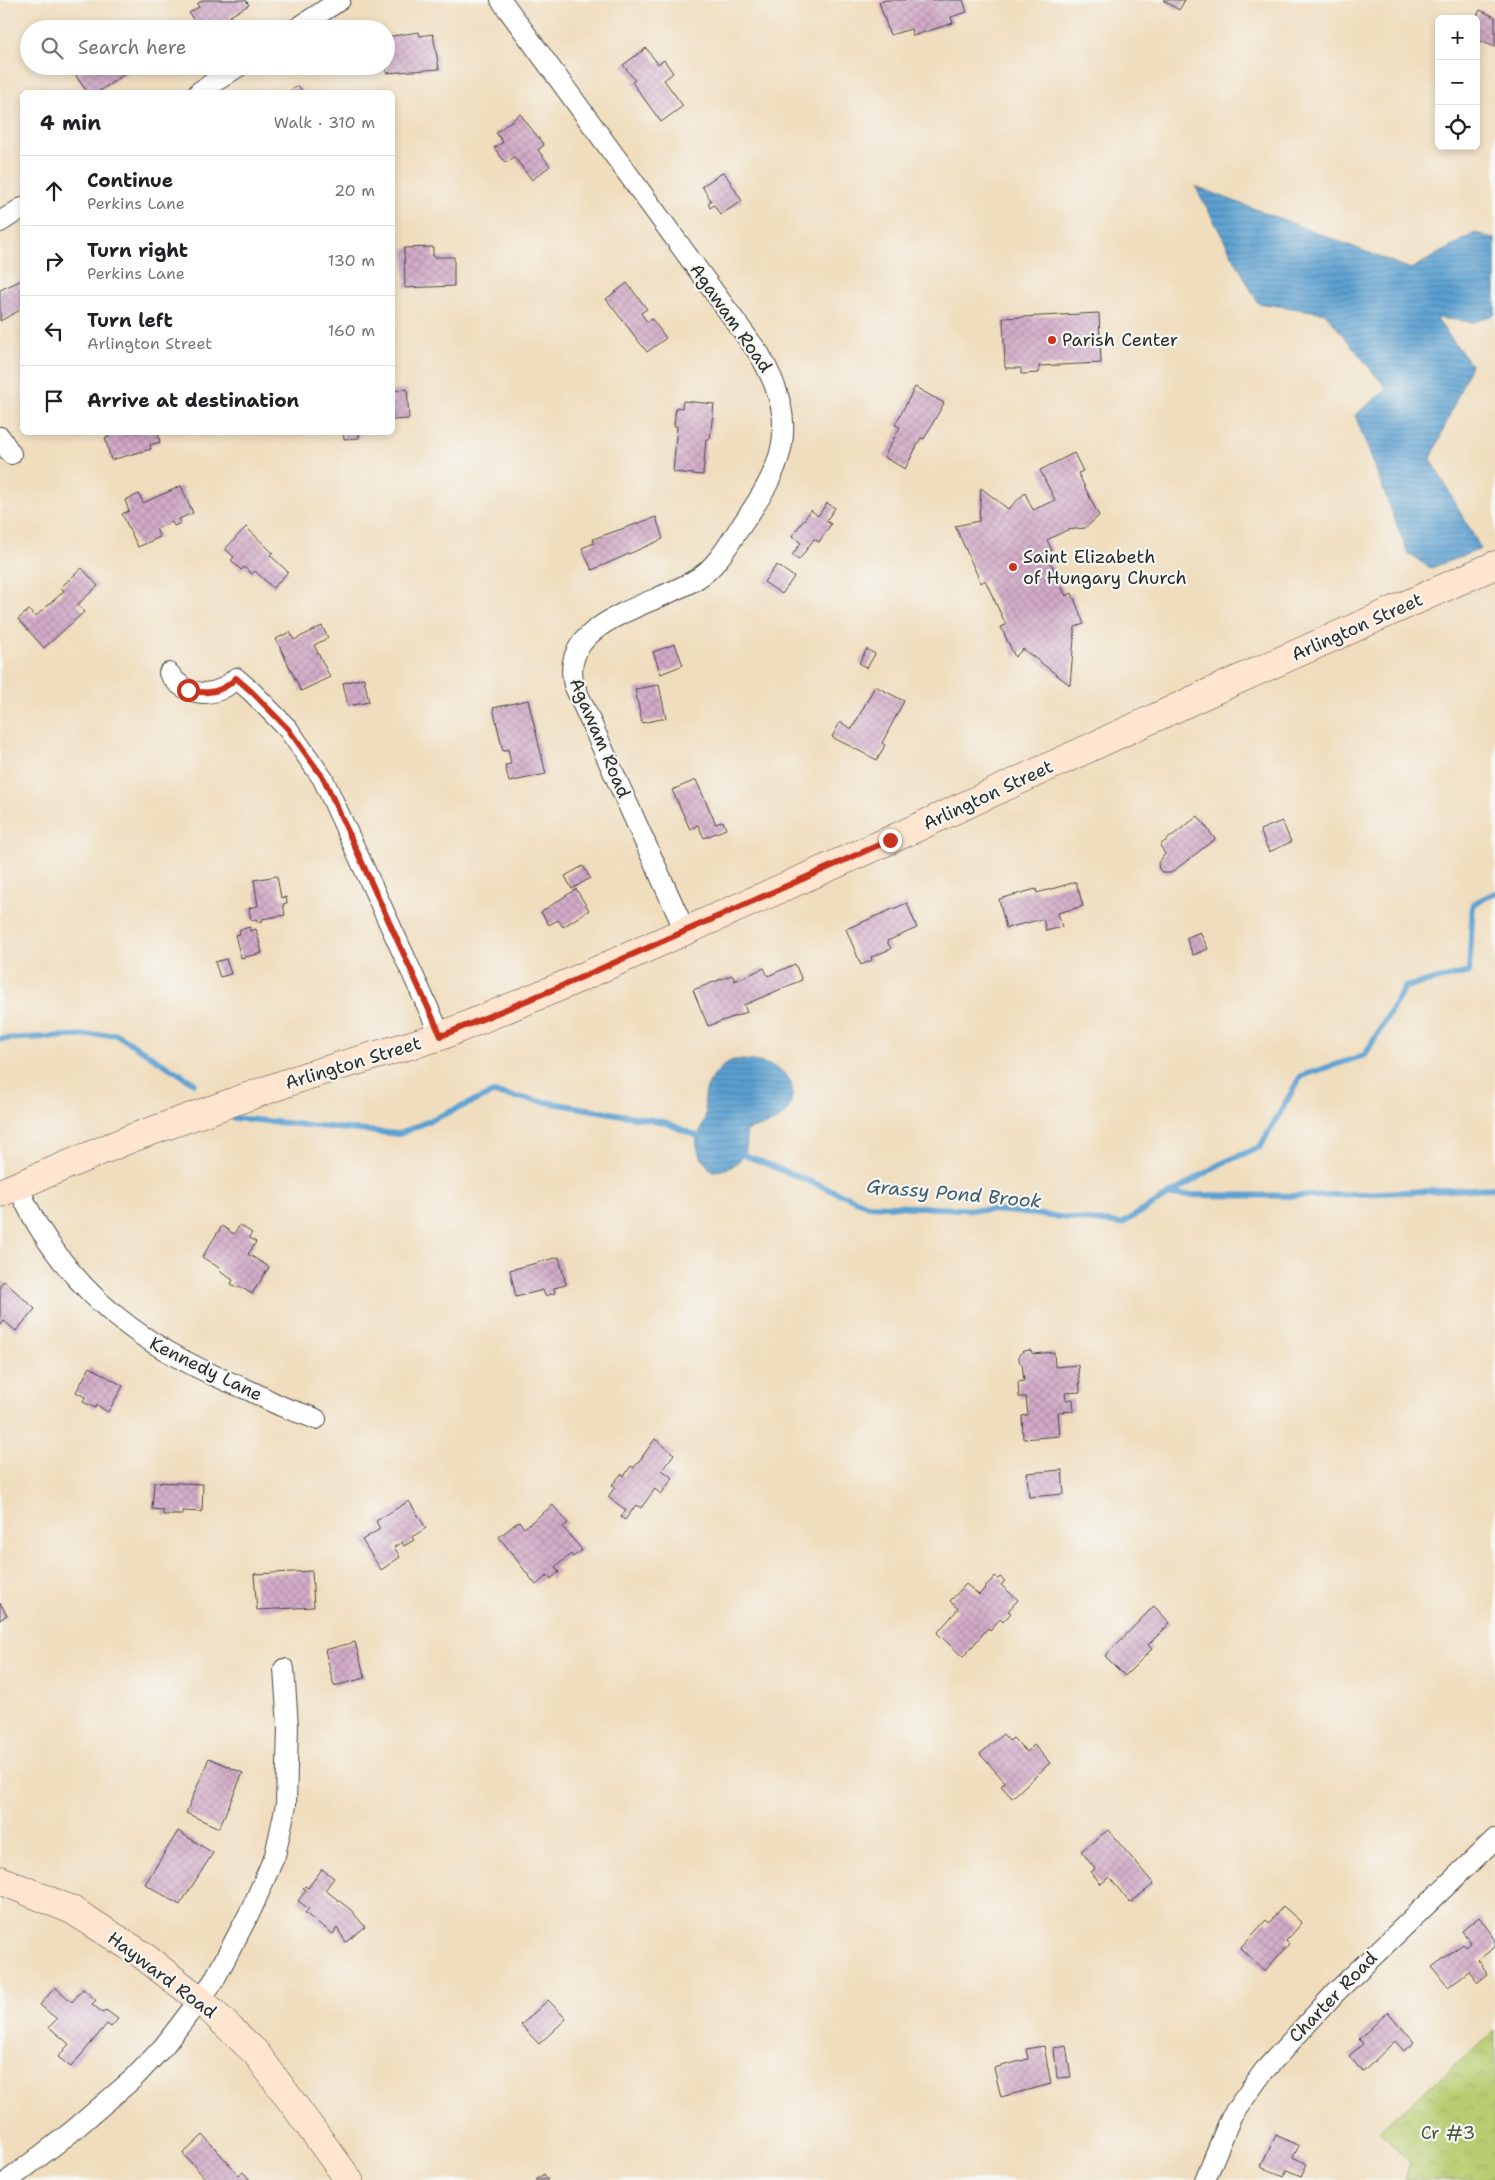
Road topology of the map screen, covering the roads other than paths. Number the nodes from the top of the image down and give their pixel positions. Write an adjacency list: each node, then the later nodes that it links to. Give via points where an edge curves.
1 (339, 0): 3 (street)
2 (501, 0): 12 (street, Agawam Road, via 760,355 782,405 783,439 775,469 760,500 714,564 692,583 596,628 580,645 571,664 574,685)
3 (309, 20)
4 (225, 75): 5 (street)
5 (202, 90)
6 (20, 209): 7 (street)
7 (0, 222)
8 (0, 437): 9 (street)
9 (10, 454)
10 (1495, 565): 12 (street, Arlington Street)
11 (169, 673): 13 (street, via 180,686 205,693 222,689 236,678 270,710 308,756 338,806)
12 (685, 931): 13 (street, Arlington Street)
13 (441, 1036): 14 (street, Arlington Street, via 306,1076 132,1138)
14 (8, 1189): 15 (street, Kennedy Lane, via 86,1288 148,1342 197,1369)
15 (316, 1419)
16 (284, 1669): 19 (street, via 288,1726 286,1805 275,1856 252,1908)
17 (1495, 1839): 22 (street, Charter Road, via 1336,1992 1262,2072 1231,2117)
18 (0, 1880): 19 (street, Hayward Road, via 72,1910 141,1954)
19 (200, 2000): 20 (street, via 134,2078); 21 (street, Hayward Road, via 256,2053)
20 (9, 2180)
21 (349, 2180)
22 (1205, 2180)

